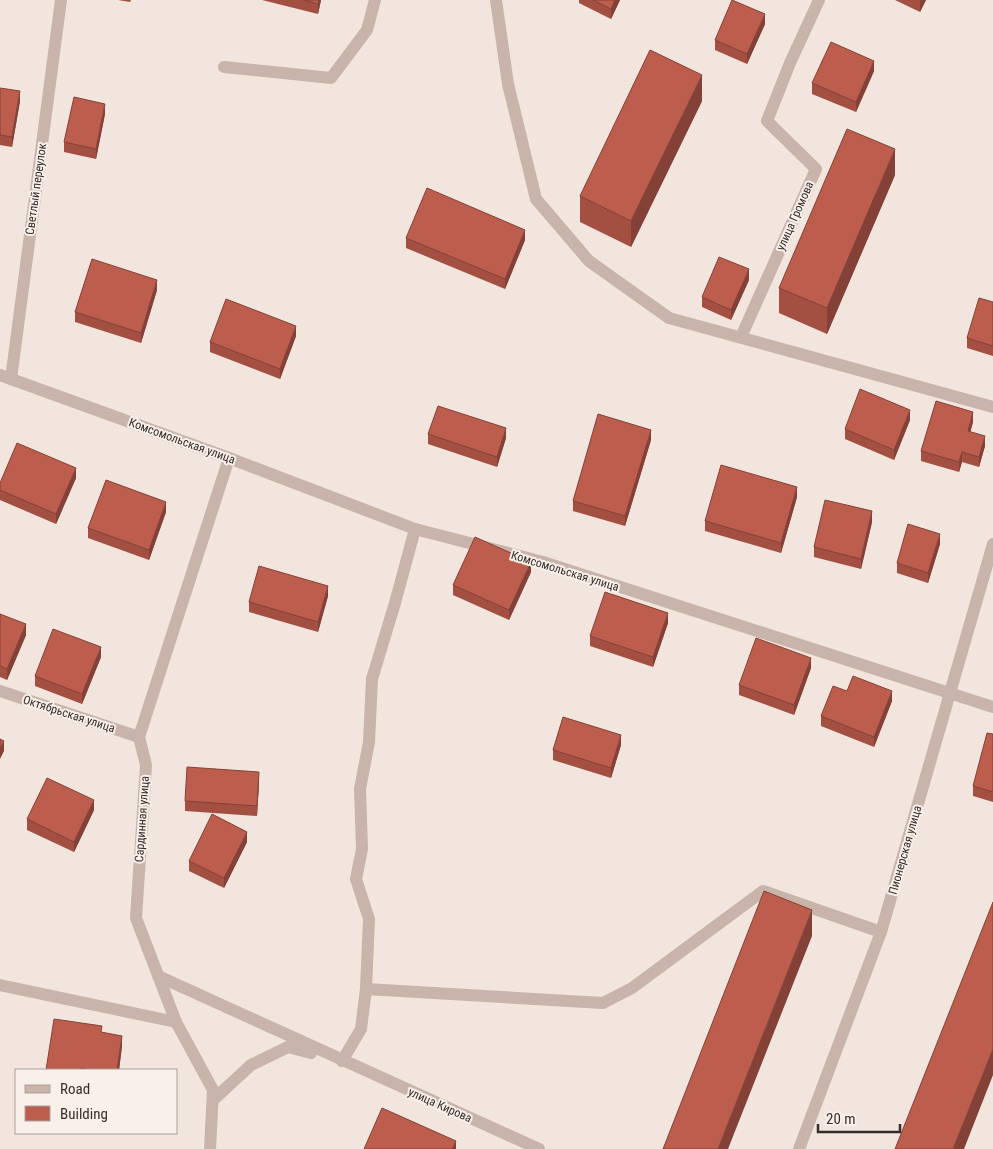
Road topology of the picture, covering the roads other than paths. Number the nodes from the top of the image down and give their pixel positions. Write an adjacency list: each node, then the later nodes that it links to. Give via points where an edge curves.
1 (61, 0): 7 (street, Светлый переулок)
2 (375, 0): 5 (street, via 367,30 331,78)
3 (496, 0): 6 (street, via 508,84 536,199 589,261 669,318)
4 (819, 0): 6 (street, улица Громова, via 767,121 816,170)
5 (224, 67)
6 (741, 337): 8 (street)
7 (5, 377): 9 (street, Комсомольская улица)
8 (993, 407)
9 (230, 458): 10 (street, Комсомольская улица); 15 (street)
10 (414, 529): 13 (street, Комсомольская улица, via 543,562); 19 (street, via 396,603 372,679 369,742 360,789 362,849 356,879 369,918)
11 (993, 544): 13 (street, Пионерская улица)
12 (0, 692): 15 (street, Октябрьская улица)
13 (950, 694): 14 (street, Комсомольская улица); 16 (street, Пионерская улица)
14 (993, 707)
15 (139, 737): 17 (street, Сардинная улица, via 146,765 136,918)
16 (881, 932): 19 (street, via 763,891 632,988 603,1003); 25 (street, Пионерская улица)
17 (158, 976): 20 (street, Сардинная улица); 21 (street)
18 (0, 985): 20 (street)
19 (366, 989): 21 (street, via 361,1029)
20 (176, 1022): 22 (street, Сардинная улица, via 213,1090)
21 (342, 1061): 22 (street, via 288,1047 251,1065); 24 (street, улица Кирова)
22 (212, 1100): 23 (street, Сардинная улица)
23 (210, 1149)
24 (539, 1149)
25 (799, 1149)

